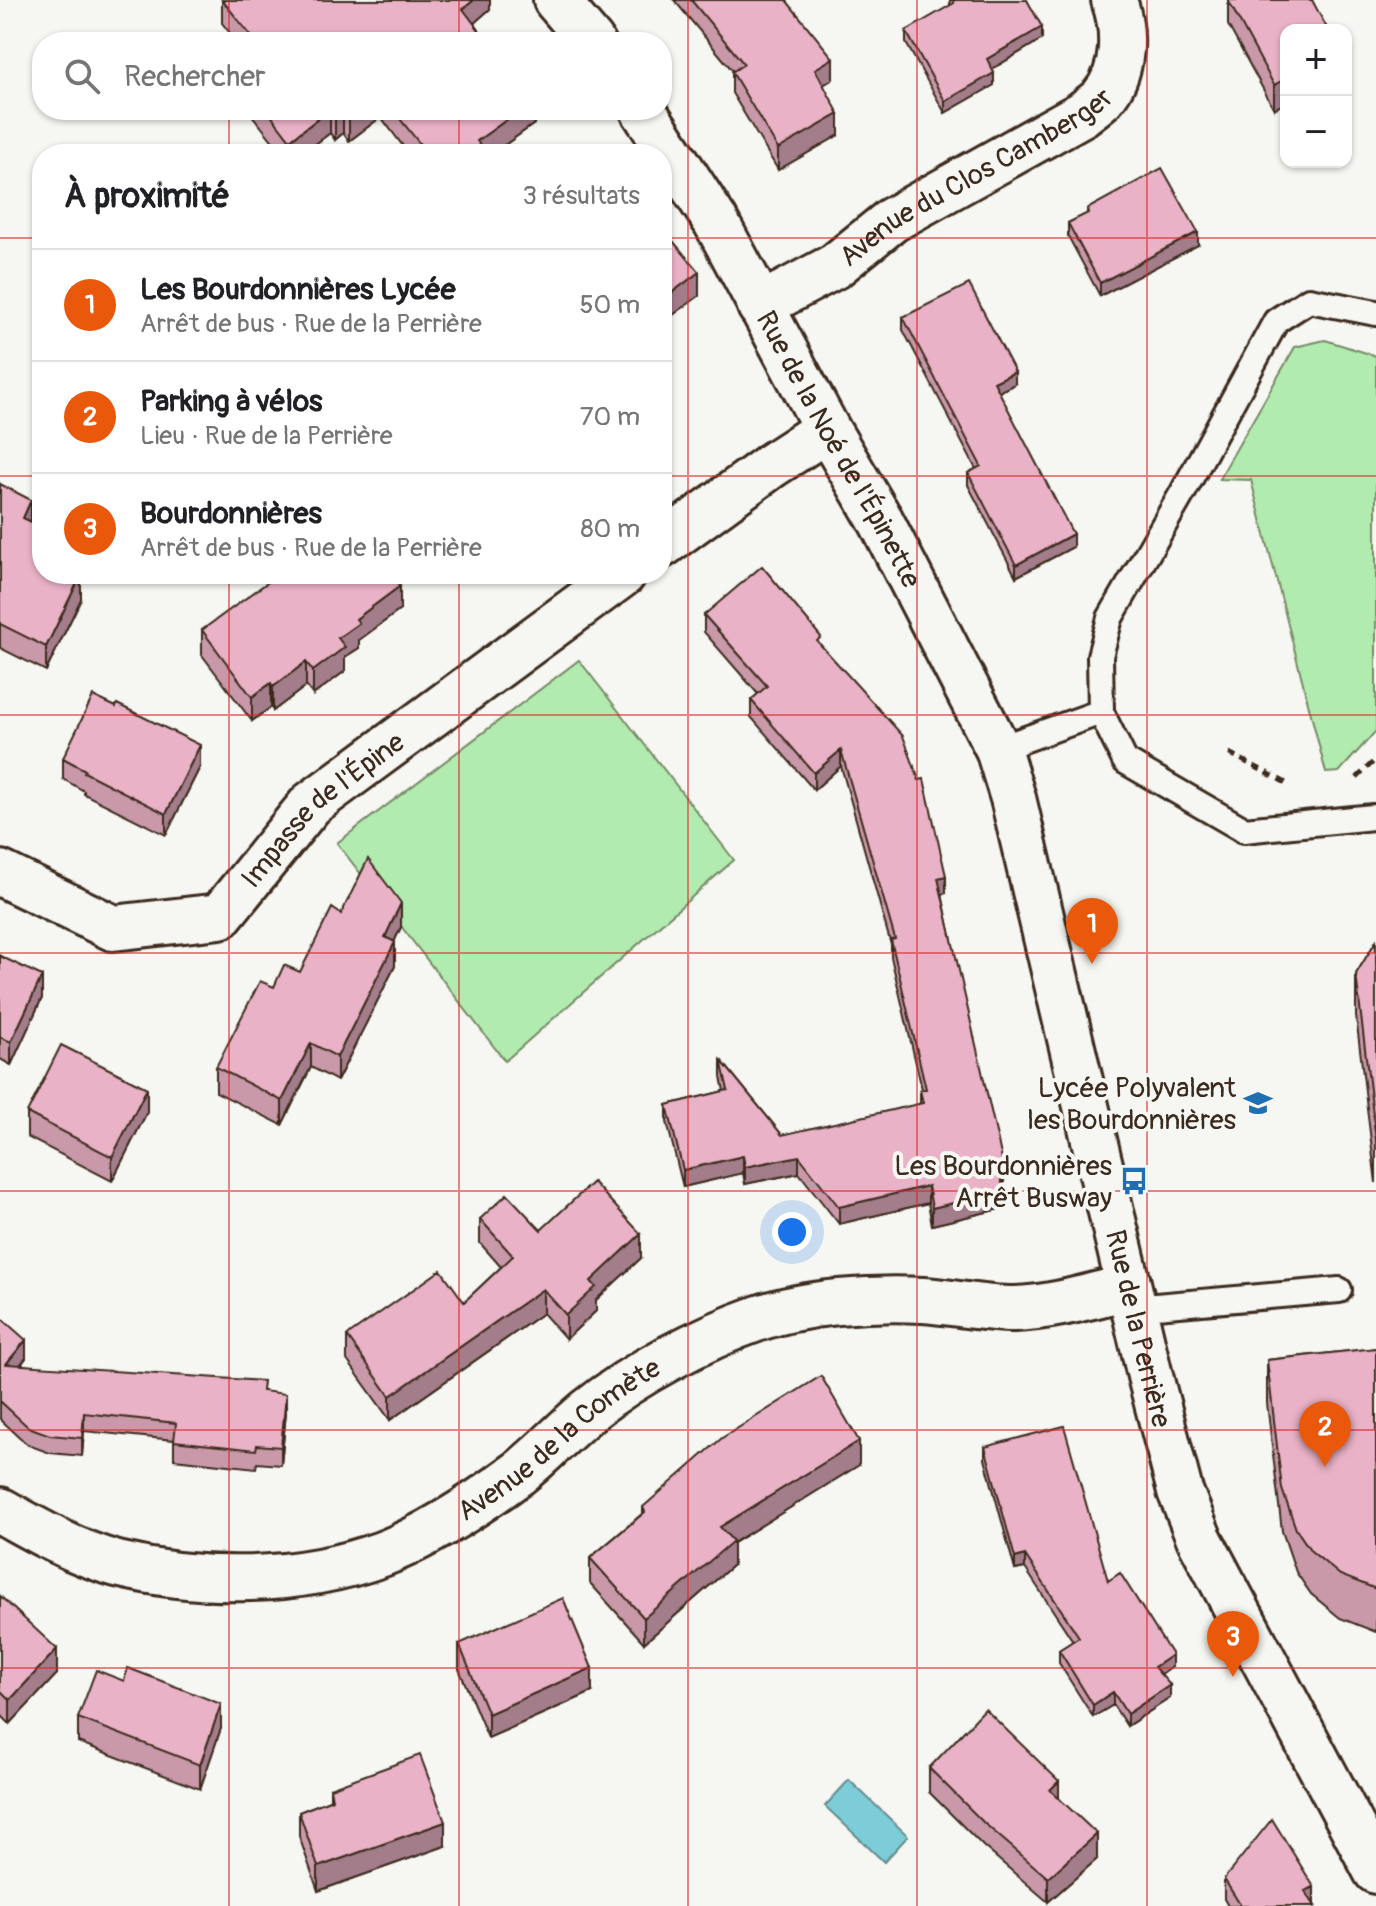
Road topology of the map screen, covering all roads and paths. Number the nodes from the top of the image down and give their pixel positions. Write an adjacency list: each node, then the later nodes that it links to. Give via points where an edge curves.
1 (556, 0): 3 (street)
2 (1114, 0): 7 (street, Avenue du Clos Camberger, via 1122,41 1118,69 1103,97 1082,114 892,220 835,266)
3 (583, 32)
4 (650, 120): 5 (street, Rue de la Noé de l'Épinette)
5 (665, 144)
6 (672, 154): 7 (street, Rue de la Noé de l'Épinette, via 716,222)
7 (760, 306): 9 (street, Rue de la Noé de l'Épinette)
8 (1376, 313): 12 (lane, via 1309,300 1276,321 1110,618 1100,656)
9 (827, 429): 10 (street); 13 (street, Rue de la Noé de l'Épinette, via 881,521)
10 (672, 538)
11 (609, 584): 20 (street, Impasse de l'Épine, via 311,804 220,916 113,928)
12 (1101, 712): 13 (lane); 19 (lane, via 1125,761 1244,830)
13 (998, 749): 18 (street, Rue de la Noé de l'Épinette)
14 (1229, 753): 17 (path, via 1289,784)
15 (1376, 759): 16 (path, via 1356,780)
16 (1343, 780)
17 (1302, 783)
18 (1013, 798): 22 (street, Rue de la Perrière)
19 (1373, 817)
20 (0, 873)
21 (1339, 1290): 22 (lane)
22 (1131, 1298): 23 (street, Avenue de la Comète, via 1014,1309 847,1300 763,1317 654,1367 589,1410 521,1471 461,1514 383,1554 318,1570 250,1580 115,1564 49,1538); 24 (street, Rue de la Perrière, via 1180,1491 1199,1538)
23 (0, 1510)
24 (1376, 1871)

